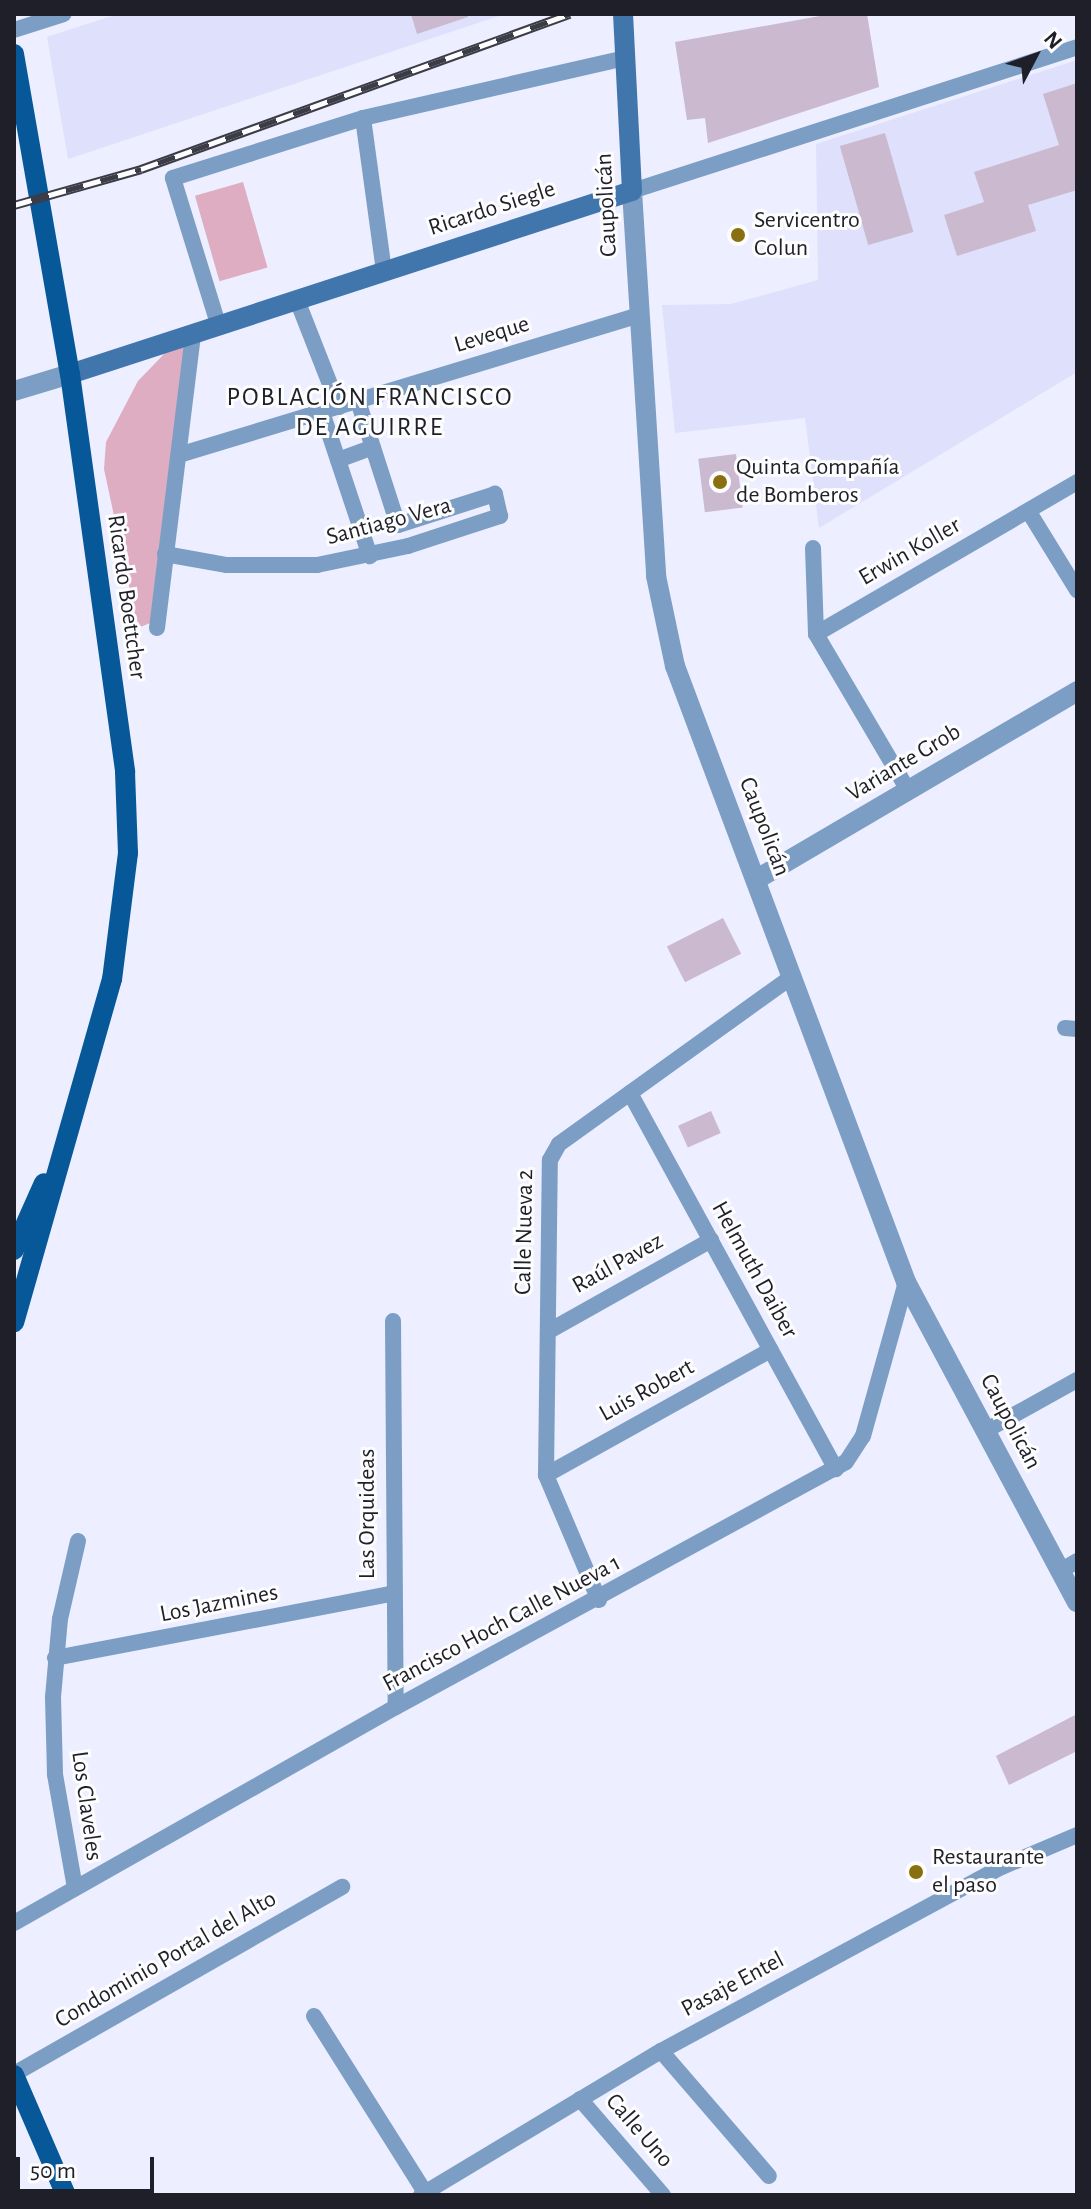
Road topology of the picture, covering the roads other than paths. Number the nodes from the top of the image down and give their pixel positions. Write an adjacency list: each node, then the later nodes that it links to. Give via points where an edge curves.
1 (64, 14): 3 (street)
2 (623, 14): 6 (main road, Caupolicán)
3 (14, 30)
4 (1077, 47): 8 (street, Ricardo Siegle)
5 (14, 54): 14 (main road, Ricardo Boettcher)
6 (625, 58): 7 (street); 8 (main road, Caupolicán)
7 (363, 118): 9 (street); 12 (street, via 173,178)
8 (632, 191): 9 (main road, Ricardo Siegle); 11 (street, Caupolicán)
9 (384, 272): 10 (main road, Ricardo Siegle)
10 (297, 300): 12 (main road, Ricardo Siegle); 17 (street)
11 (640, 315): 16 (street, Leveque); 32 (street, Caupolicán, via 661,609 679,679)
12 (219, 327): 13 (main road, Ricardo Siegle)
13 (193, 336): 14 (main road, Ricardo Siegle); 20 (street)
14 (70, 374): 15 (street, Ricardo Siegle); 35 (main road, Ricardo Boettcher, via 125,772 128,853 112,979)
15 (14, 391)
16 (358, 401): 17 (street, Leveque); 19 (street)
17 (339, 407): 18 (street, Leveque)
18 (322, 412): 20 (street, Leveque); 21 (street)
19 (373, 447): 21 (street); 26 (street, Santiago Vera, via 398,525 495,494 500,516)
20 (182, 454): 25 (street)
21 (338, 460): 26 (street)
22 (1077, 482): 23 (street, Erwin Koller)
23 (1029, 512): 27 (street); 29 (street, Erwin Koller)
24 (813, 548): 29 (street)
25 (165, 554): 26 (street, Santiago Vera, via 259,567); 28 (street)
26 (370, 556)
27 (1077, 590)
28 (157, 628)
29 (816, 634): 31 (street)
30 (1077, 691): 31 (street, Variante Grob)
31 (908, 790): 32 (street, Variante Grob)
32 (757, 879): 33 (street, Caupolicán)
33 (793, 976): 34 (street, Calle Nueva 2); 38 (street, Caupolicán)
34 (630, 1093): 36 (street, Helmuth Daiber); 41 (street, Calle Nueva 2, via 559,1144 550,1160)
35 (64, 1144): 37 (main road, Ricardo Boettcher); 40 (main road, Ricardo Boettcher)
36 (711, 1240): 41 (street, Raúl Pavez); 42 (street, Helmuth Daiber)
37 (14, 1250)
38 (906, 1282): 44 (street, Caupolicán); 45 (street, Francisco Hoch Calle Nueva 1, via 863,1436)
39 (393, 1321): 49 (street, Las Orquideas)
40 (14, 1322)
41 (549, 1331): 46 (street, Calle Nueva 2)
42 (771, 1350): 45 (street, Helmuth Daiber); 46 (street, Luis Robert)
43 (1077, 1380): 44 (street)
44 (985, 1431): 48 (street, Caupolicán)
45 (836, 1469): 50 (street, Francisco Hoch Calle Nueva 1)
46 (546, 1475): 50 (street, Calle Nueva 2)
47 (78, 1541): 52 (street, Los Claveles)
48 (1068, 1566): 51 (street, Caupolicán)
49 (392, 1594): 52 (street, Los Jazmines); 53 (street, Las Orquideas)
50 (599, 1600): 53 (street, Francisco Hoch Calle Nueva 1)
51 (1077, 1602)
52 (55, 1658): 56 (street, Los Claveles, via 55,1774)
53 (396, 1707): 56 (street, Francisco Hoch Calle Nueva 1)
54 (1077, 1835): 59 (street, Pasaje Entel, via 1002,1867)
55 (342, 1887): 60 (street, Condominio Portal del Alto)
56 (75, 1888): 57 (street, Francisco Hoch Calle Nueva 1)
57 (14, 1923)
58 (314, 2016): 63 (street)
59 (661, 2051): 61 (street, Pasaje Entel); 62 (street)
60 (14, 2074): 64 (main road)
61 (580, 2099): 63 (street, Pasaje Entel); 65 (street, Calle Uno)
62 (769, 2176)
63 (423, 2194)
64 (66, 2195)
65 (663, 2195)

